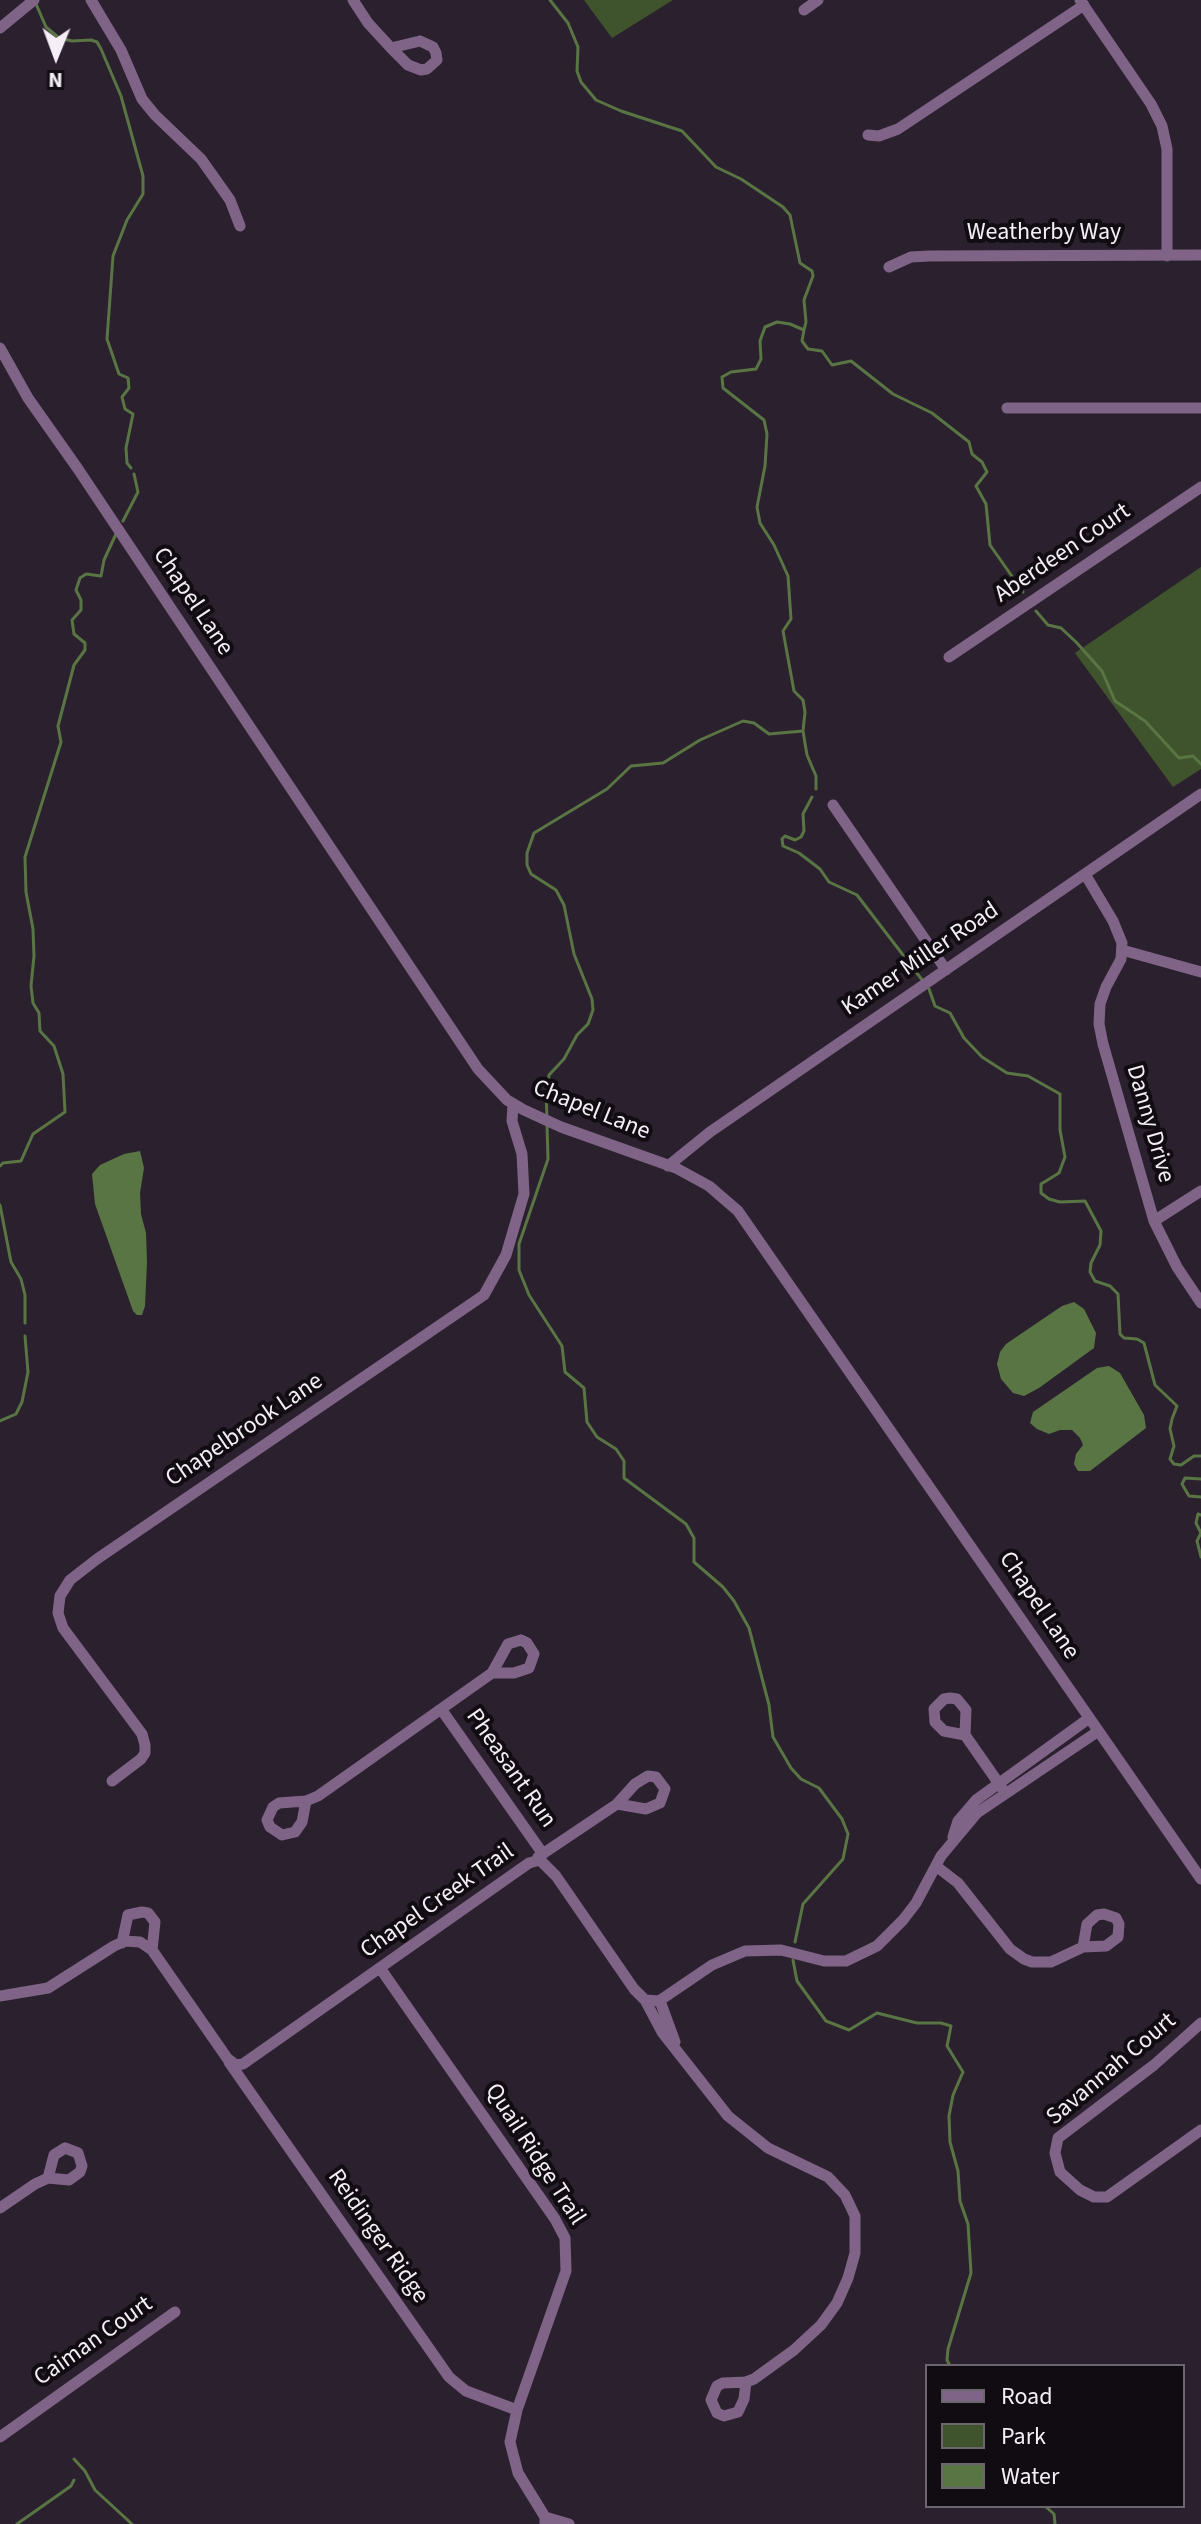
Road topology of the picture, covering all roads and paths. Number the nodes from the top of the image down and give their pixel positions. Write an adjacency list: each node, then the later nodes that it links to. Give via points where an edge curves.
1 (34, 0): 7 (street)
2 (91, 0): 10 (street, via 142,99 201,159 230,200)
3 (353, 0): 8 (street)
4 (818, 0): 6 (street)
5 (1082, 3): 9 (street, via 898,129); 12 (street, via 1162,126 1167,149)
6 (804, 10)
7 (0, 28)
8 (391, 48)
9 (868, 135)
10 (240, 226)
11 (1201, 255): 12 (street, Weatherby Way)
12 (1167, 256): 13 (street, Weatherby Way, via 929,256)
13 (889, 267)
14 (0, 348): 25 (street, Chapel Lane, via 28,398 464,1050)
15 (1007, 408): 16 (street)
16 (1201, 408)
17 (1201, 487): 18 (street, Aberdeen Court)
18 (949, 657)
19 (1201, 794): 21 (street, Kamer Miller Road)
20 (833, 805): 23 (street)
21 (1085, 874): 22 (street, via 1113,921); 23 (street, Kamer Miller Road)
22 (1122, 950): 24 (street); 28 (street, Danny Drive, via 1103,995 1099,1024)
23 (946, 970): 26 (street, Kamer Miller Road, via 719,1125)
24 (1201, 972)
25 (513, 1104): 26 (street, Chapel Lane); 35 (street, Chapelbrook Lane, via 524,1194 506,1255 484,1295 97,1559 70,1580 60,1596 63,1628 142,1734 145,1753)
26 (668, 1166): 32 (street, Chapel Lane, via 709,1186 738,1211)
27 (1201, 1191): 28 (street)
28 (1154, 1221): 29 (street, Danny Drive)
29 (1201, 1303)
30 (492, 1673): 31 (street)
31 (441, 1709): 37 (street); 39 (street, Pheasant Run)
32 (1088, 1719): 33 (street, Chapel Lane); 36 (street)
33 (1097, 1732): 36 (street); 42 (street, Chapel Lane)
34 (965, 1735): 36 (street)
35 (112, 1781)
36 (1002, 1787): 41 (street, via 953,1839)
37 (306, 1801)
38 (617, 1804): 39 (street)
39 (543, 1854): 40 (street)
40 (529, 1863): 46 (street, Chapel Creek Trail); 48 (street, Chapel Creek Trail, via 540,1860 551,1869)
41 (936, 1866): 44 (street, via 958,1883 1010,1949 1024,1959 1051,1962); 49 (street, via 903,1920 867,1952 835,1962 781,1950 745,1951 712,1965)
42 (1201, 1879)
43 (122, 1943): 45 (street, via 140,1942); 45 (street, via 128,1915 148,1913 155,1922); 47 (street, via 48,1988)
44 (1083, 1947)
45 (152, 1950): 52 (street)
46 (380, 1968): 52 (street, Chapel Creek Trail, via 249,2060 236,2065); 58 (street, Quail Ridge Trail, via 565,2238 566,2271)
47 (0, 1996)
48 (645, 2000): 49 (street); 51 (street, Chapel Creek Trail)
49 (660, 2001): 51 (street)
50 (1201, 2023): 53 (street, Savannah Court, via 1058,2138 1055,2153 1060,2172 1080,2190 1107,2197)
51 (680, 2053): 57 (street, via 737,2125 768,2148 828,2177 855,2216 855,2253 837,2303 794,2350)
52 (227, 2058): 58 (street, Reidinger Ridge, via 441,2367 466,2391)
53 (1201, 2130)
54 (48, 2178): 55 (street)
55 (0, 2208)
56 (175, 2312): 59 (street, Caiman Court)
57 (746, 2382)
58 (517, 2410): 60 (street, Quail Ridge Trail, via 510,2442 513,2463)
59 (0, 2437)
60 (545, 2520): 61 (street, Quail Ridge Trail)
61 (569, 2524)

